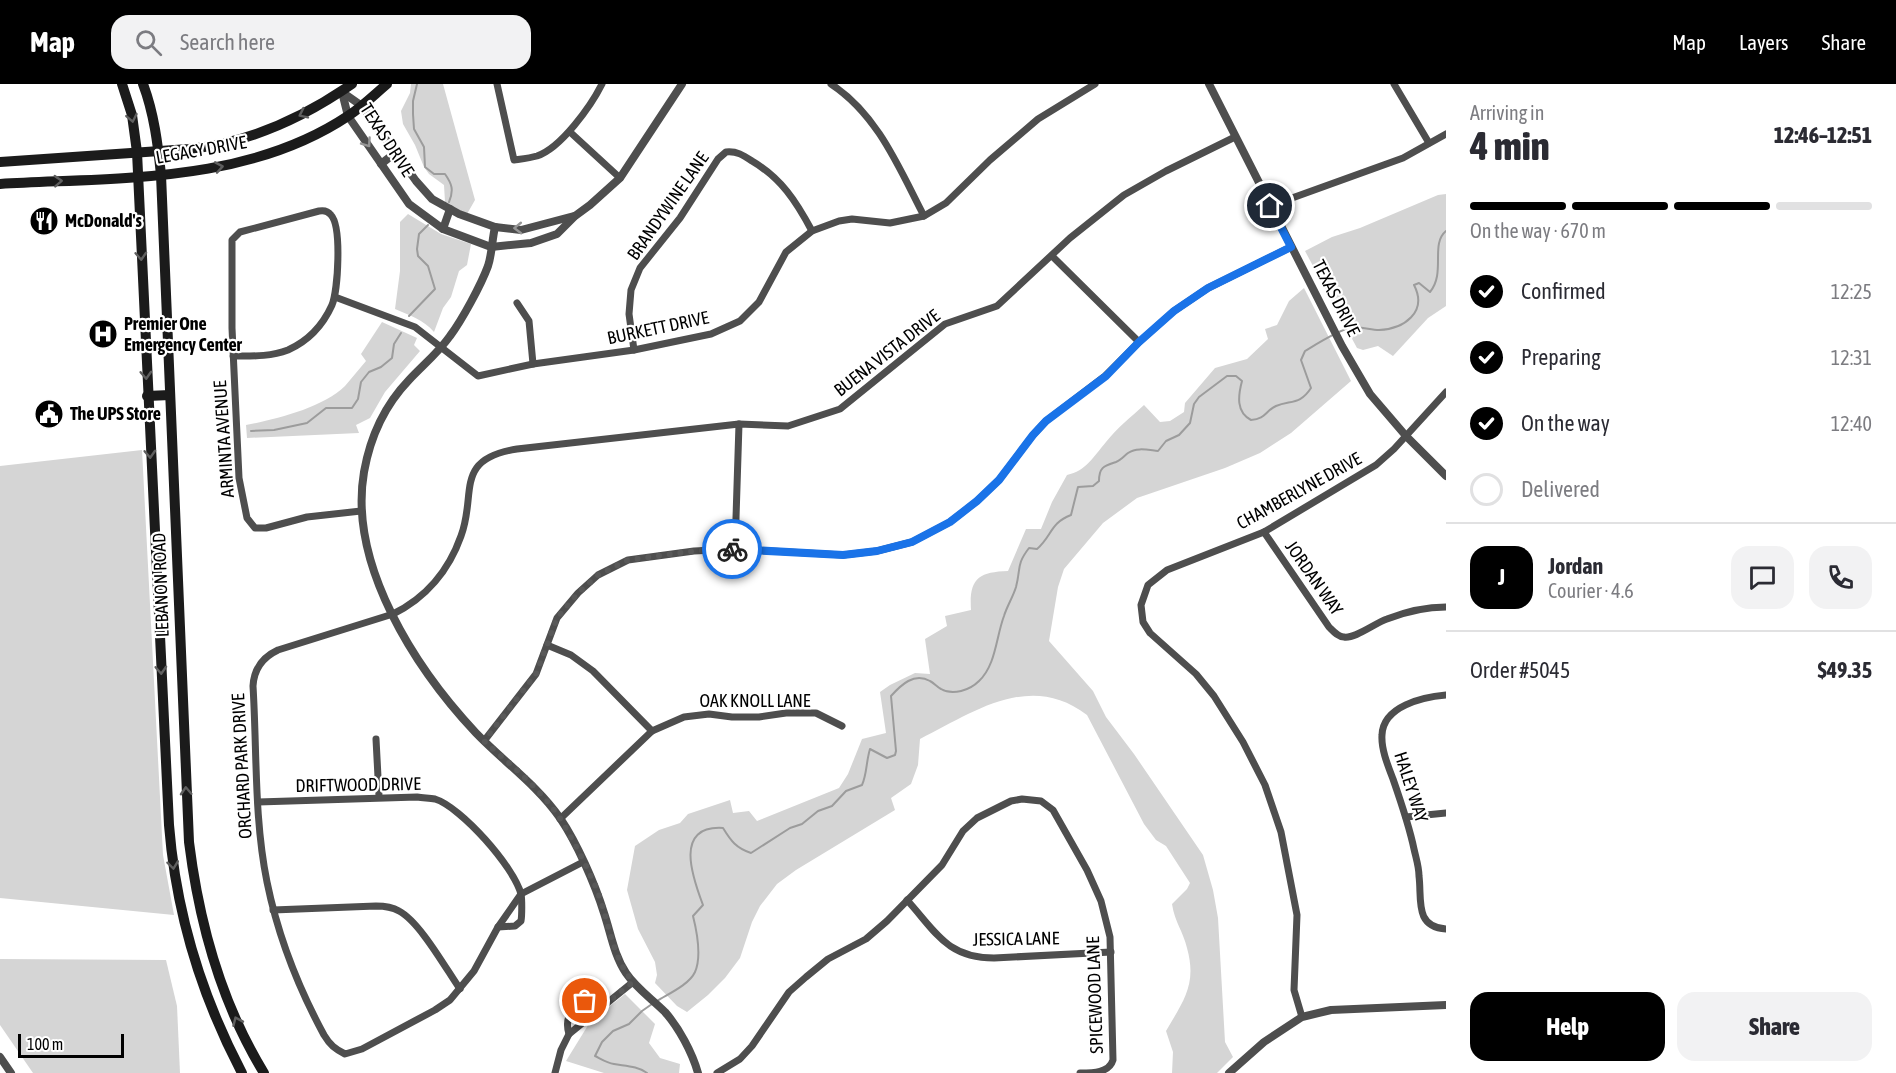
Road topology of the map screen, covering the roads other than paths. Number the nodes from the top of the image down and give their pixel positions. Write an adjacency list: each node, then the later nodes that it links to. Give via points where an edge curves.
1 (122, 84): 20 (main road, LEBANON ROAD, one-way to 20, via 132,115)
2 (143, 84): 19 (main road, LEBANON ROAD)
3 (352, 84): 12 (main road, LEGACY DRIVE)
4 (387, 84): 13 (main road, LEGACY DRIVE)
5 (497, 84): 15 (street, via 514,160 539,156)
6 (602, 84): 15 (street)
7 (682, 84): 26 (street, TEXAS DRIVE)
8 (1095, 84): 33 (street, BURKETT DRIVE, via 1038,119 946,203)
9 (1209, 84): 17 (street, TEXAS DRIVE)
10 (1394, 84): 18 (street)
11 (836, 85): 33 (street, via 871,120)
12 (342, 92): 13 (street, TEXAS DRIVE); 14 (street, TEXAS DRIVE); 19 (main road, LEGACY DRIVE, one-way to 19, via 259,134 201,147)
13 (362, 106): 14 (main road, LEGACY DRIVE); 21 (street, TEXAS DRIVE)
14 (348, 116): 23 (street, TEXAS DRIVE, one-way to 23); 24 (main road, LEGACY DRIVE, one-way to 14, via 258,158 304,140)
15 (570, 132): 26 (street)
16 (1446, 134): 18 (street)
17 (1235, 137): 29 (street, TEXAS DRIVE); 39 (street, BUENA VISTA DRIVE, via 1124,195)
18 (1429, 143): 29 (street, via 1403,158)
19 (159, 151): 20 (main road, LEGACY DRIVE); 24 (main road, LEBANON ROAD)
20 (137, 152): 22 (main road, LEGACY DRIVE); 25 (main road, LEBANON ROAD)
21 (395, 153): 23 (street); 28 (street, TEXAS DRIVE)
22 (0, 162)
23 (381, 164): 30 (street, TEXAS DRIVE)
24 (161, 175): 25 (main road, LEGACY DRIVE); 48 (main road, LEBANON ROAD)
25 (138, 177): 27 (main road, LEGACY DRIVE, one-way to 25); 49 (main road, LEBANON ROAD, one-way to 49)
26 (620, 178): 32 (street, TEXAS DRIVE)
27 (0, 184)
28 (429, 195): 30 (street, via 423,205); 31 (street, TEXAS DRIVE)
29 (1270, 206): 38 (street, TEXAS DRIVE)
30 (414, 208): 35 (street, TEXAS DRIVE)
31 (450, 209): 34 (street, TEXAS DRIVE); 35 (street)
32 (575, 216): 34 (street, TEXAS DRIVE, one-way to 34, via 521,230); 37 (street, TEXAS DRIVE, via 557,234 531,243)
33 (924, 216): 36 (street, BURKETT DRIVE, via 890,223 838,220)
34 (495, 227): 37 (street)
35 (443, 229): 37 (street, TEXAS DRIVE)
36 (812, 231): 44 (street, BURKETT DRIVE, via 786,252 759,302 740,321 711,334); 44 (street, BRANDYWINE LANE, via 797,204 772,174 735,151 726,152 640,268 631,290 629,314)
37 (490, 247): 43 (street, via 488,266 464,315)
38 (1291, 247): 42 (street, via 1189,299); 51 (street, TEXAS DRIVE, via 1370,394)
39 (1052, 256): 42 (street); 50 (street, BUENA VISTA DRIVE, via 997,306 945,324 840,409 788,426)
40 (335, 297): 43 (street, BURKETT DRIVE, via 408,324); 45 (street, via 320,325 297,345 276,353); 45 (street, ARMINTA AVENUE, via 335,225 327,211 233,237)
41 (517, 303): 46 (street, via 529,321)
42 (1139, 342): 56 (street, via 1106,376 1046,421 977,501 950,522 912,542 843,555)
43 (441, 348): 46 (street, BURKETT DRIVE, via 478,376); 54 (street, via 401,389 383,416 365,465)
44 (634, 350): 46 (street, BURKETT DRIVE)
45 (233, 356): 54 (street, ARMINTA AVENUE, via 240,485 247,518 255,528)
46 (533, 364)
47 (1446, 392): 51 (street, CHAMBERLYNE DRIVE)
48 (170, 394): 49 (main road); 86 (main road, LEBANON ROAD, one-way to 48, via 222,985 204,926 193,870)
49 (147, 396): 85 (main road, LEBANON ROAD, one-way to 85, via 173,870 194,960 225,1041)
50 (739, 424): 52 (street, BUENA VISTA DRIVE, via 509,451 487,459); 56 (street)
51 (1406, 436): 53 (street, TEXAS DRIVE); 55 (street, CHAMBERLYNE DRIVE, via 1376,465)
52 (475, 472): 58 (street, ORCHARD PARK DRIVE, via 468,488 463,530 452,556 430,588)
53 (1446, 476)
54 (361, 511): 58 (street, via 368,552)
55 (1264, 532): 57 (street, JORDAN WAY, via 1335,634 1353,636 1407,612); 81 (street, CHAMBERLYNE DRIVE, via 1167,570 1148,585 1141,613 1150,633 1196,674 1214,696 1265,785 1281,832 1297,915 1294,990)
56 (735, 549): 59 (street, via 628,560 598,575 557,618)
57 (1446, 607)
58 (393, 614): 64 (street, via 436,686); 66 (street, ORCHARD PARK DRIVE, via 278,650 261,662 253,686)
59 (547, 645): 62 (street, via 571,655 593,671); 64 (street, via 536,674)
60 (1446, 694): 68 (street, HALEY WAY, via 1405,705 1389,719 1382,734)
61 (842, 726): 62 (street, OAK KNOLL LANE, via 816,714 708,714 684,717)
62 (652, 731): 69 (street, OAK KNOLL LANE)
63 (376, 739): 65 (street)
64 (484, 741): 69 (street, via 514,767)
65 (379, 796): 66 (street, DRIFTWOOD DRIVE); 71 (street, DRIFTWOOD DRIVE, via 436,799 450,807 490,845)
66 (258, 802): 73 (street, ORCHARD PARK DRIVE)
67 (1446, 813): 68 (street)
68 (1407, 818): 75 (street, HALEY WAY, via 1419,874 1421,911 1431,926)
69 (560, 819): 70 (street)
70 (583, 862): 71 (street); 77 (street, via 595,885 616,953)
71 (521, 894): 74 (street); 74 (street, via 521,921 515,926)
72 (907, 900): 76 (street, JESSICA LANE, via 953,950 964,955 994,958); 76 (street, SPICEWOOD LANE, via 942,865 963,831 977,818 1011,801 1041,801 1053,810 1087,870 1101,901); 89 (street, via 866,939 828,959 798,984 753,1046)
73 (273, 910): 78 (street, via 376,906 400,911 420,932); 78 (street, ORCHARD PARK DRIVE, via 307,1003 329,1043 345,1054 435,1010)
74 (498, 927): 78 (street)
75 (1446, 929)
76 (1111, 951): 90 (street, SPICEWOOD LANE, via 1111,1066 1101,1072)
77 (633, 982): 80 (street); 88 (street, via 666,1014 693,1057)
78 (460, 989)
79 (1446, 1005): 81 (street, via 1331,1010)
80 (603, 1006): 82 (street); 82 (street, via 589,1001 576,1007 567,1018)
81 (1302, 1017): 91 (street, via 1264,1042)
82 (569, 1034): 87 (street)
83 (0, 1057): 84 (street)
84 (7, 1072)
85 (242, 1073)
86 (264, 1073)
87 (555, 1073)
88 (698, 1073)
89 (717, 1073)
90 (1080, 1073)
91 (1229, 1073)

